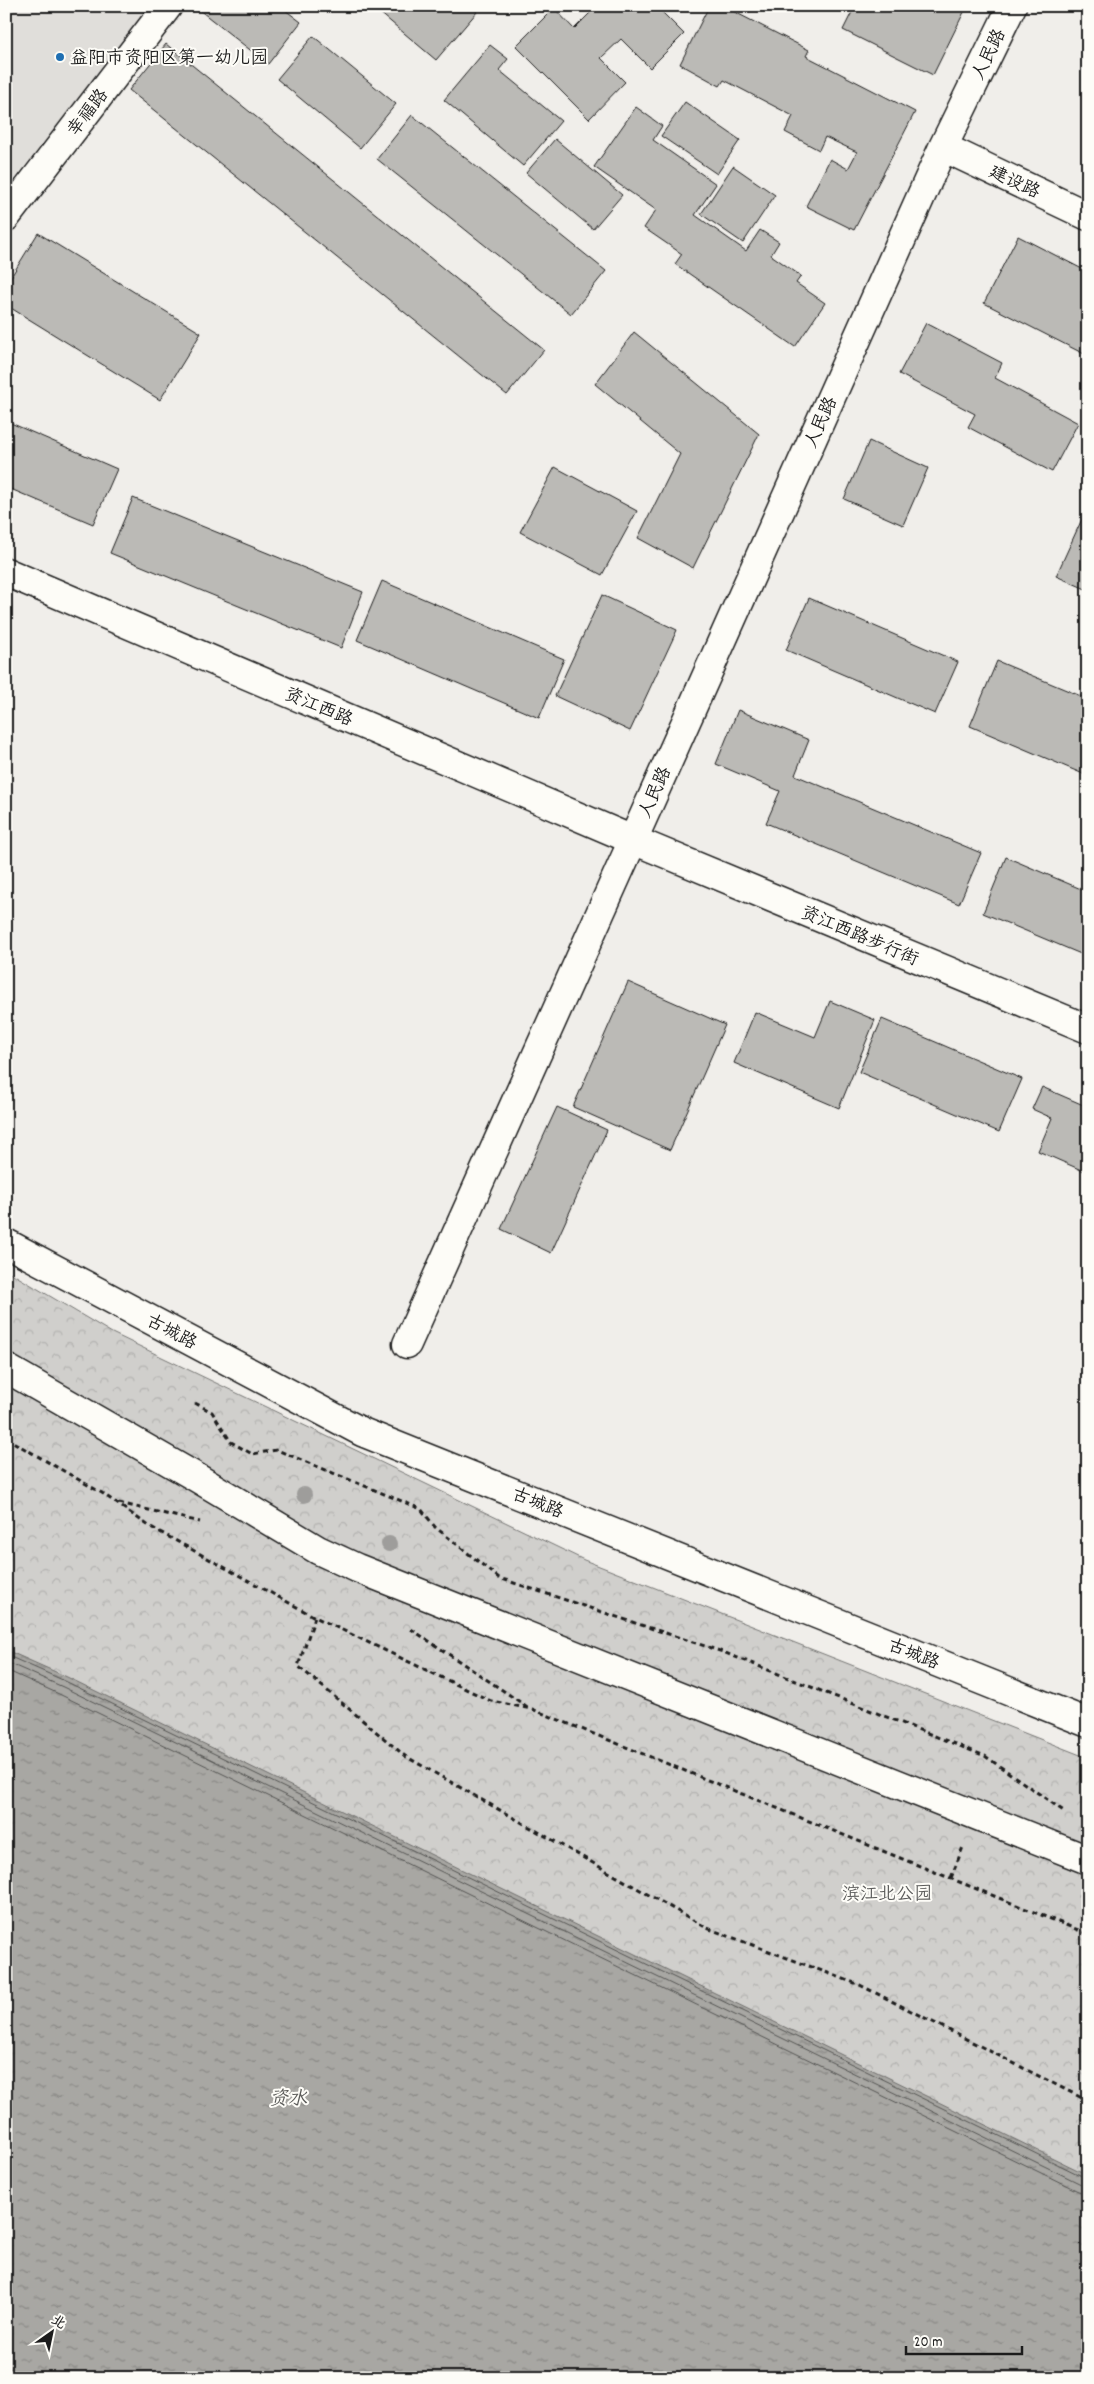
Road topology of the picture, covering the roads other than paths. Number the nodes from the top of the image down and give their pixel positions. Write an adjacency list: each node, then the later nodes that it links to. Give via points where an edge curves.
1 (168, 6): 5 (street, 幸福路)
2 (1012, 6): 3 (street, 人民路)
3 (943, 147): 4 (street, 建设路); 7 (street, 人民路)
4 (1088, 216)
5 (6, 217)
6 (6, 572): 7 (street, 资江西路)
7 (633, 840): 8 (street, 资江西路步行街); 10 (street, 人民路)
8 (1088, 1029)
9 (6, 1243): 12 (street, 古城路, via 362,1432)
10 (408, 1344)
11 (6, 1368): 13 (street, via 326,1554)
12 (1088, 1723)
13 (1088, 1860)

